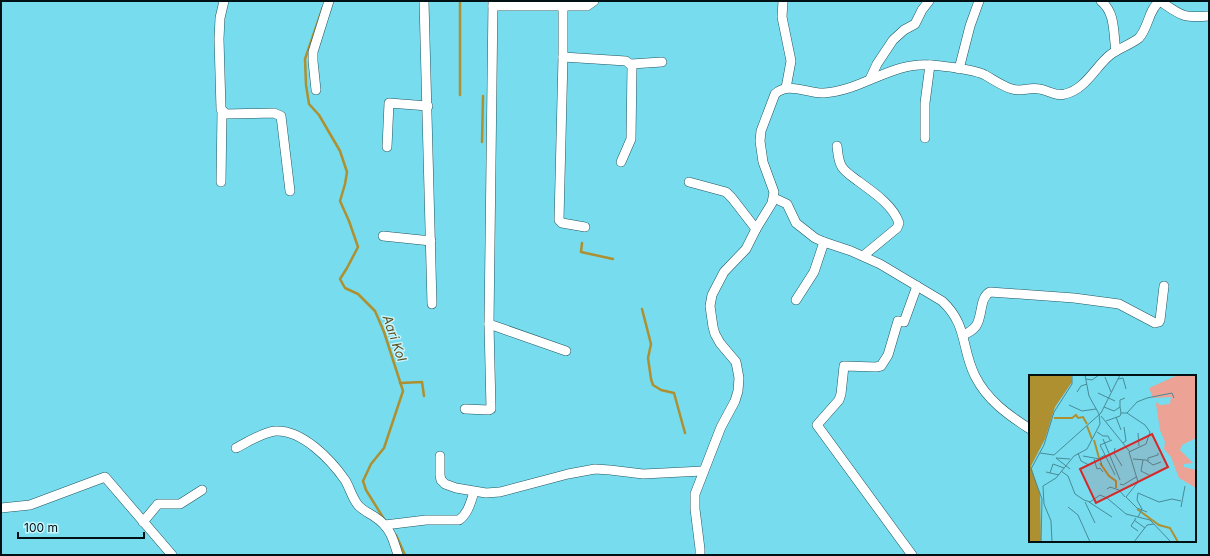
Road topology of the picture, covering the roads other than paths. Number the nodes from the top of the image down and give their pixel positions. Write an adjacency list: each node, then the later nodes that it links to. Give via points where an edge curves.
1 (224, 1): 23 (street, via 219,39)
2 (329, 1): 21 (street, via 313,52)
3 (424, 1): 22 (street)
4 (594, 1): 11 (street, via 587,6)
5 (783, 1): 20 (street, via 782,17 791,61)
6 (929, 1): 19 (street, via 915,24 893,40)
7 (979, 1): 18 (street)
8 (1101, 1): 13 (street, via 1107,5 1112,16)
9 (1156, 2): 12 (street, via 1182,16); 13 (street, via 1142,34 1135,41)
10 (493, 3): 11 (street); 42 (street)
11 (563, 7): 14 (street)
12 (1209, 16)
13 (1116, 51): 18 (street, via 1083,84 1065,94 1054,94 1037,88 1016,90 984,75)
14 (563, 57): 16 (street, via 626,61); 32 (street, via 559,221)
15 (662, 62): 16 (street)
16 (631, 64): 27 (street, via 631,139)
17 (930, 65): 18 (street); 19 (street, via 907,66); 24 (street)
18 (959, 69)
19 (870, 79): 20 (street, via 824,93)
20 (786, 88): 31 (street, via 775,94 761,131 763,162)
21 (316, 90)
22 (428, 106): 26 (street, via 389,104); 35 (street)
23 (222, 111): 28 (street); 30 (street, via 226,114 274,113 281,116)
24 (925, 138)
25 (837, 146): 37 (street, via 841,166 888,206 899,222 897,228)
26 (387, 147)
27 (621, 162)
28 (221, 182)
29 (689, 182): 33 (street, via 726,192)
30 (290, 191)
31 (774, 198): 33 (street); 36 (street, via 787,204 801,228)
32 (585, 227)
33 (756, 229): 49 (street, via 746,249 724,272 712,295 710,306 715,334 736,362 739,378 735,401)
34 (383, 236): 35 (street)
35 (431, 241): 41 (street)
36 (824, 242): 37 (street); 40 (street, via 814,272)
37 (864, 256): 38 (street)
38 (918, 286): 43 (street, via 947,306); 58 (street, via 904,322 898,321 888,356 881,366 844,366 839,400 817,424)
39 (1164, 286): 43 (street, via 1160,320 1155,323 1119,304 990,292 984,297 976,327)
40 (796, 300)
41 (432, 304)
42 (489, 324): 44 (street); 45 (street, via 491,409)
43 (963, 335): 46 (street, via 974,375 983,390 1002,409)
44 (566, 351)
45 (465, 409)
46 (1029, 427)
47 (236, 448): 54 (street, via 267,433 281,431 294,435 328,460 346,482 359,507)
48 (440, 456): 51 (street, via 442,480 450,486)
49 (703, 471): 51 (street, via 643,474 595,469 500,492); 57 (street, via 695,494)
50 (202, 490): 53 (street, via 180,504 158,504)
51 (474, 492): 54 (street, via 467,512 459,520)
52 (1, 508): 53 (street, via 30,505 105,477)
53 (143, 522): 55 (street)
54 (388, 524): 56 (street)
55 (172, 555)
56 (398, 555)
57 (700, 555)
58 (912, 555)

